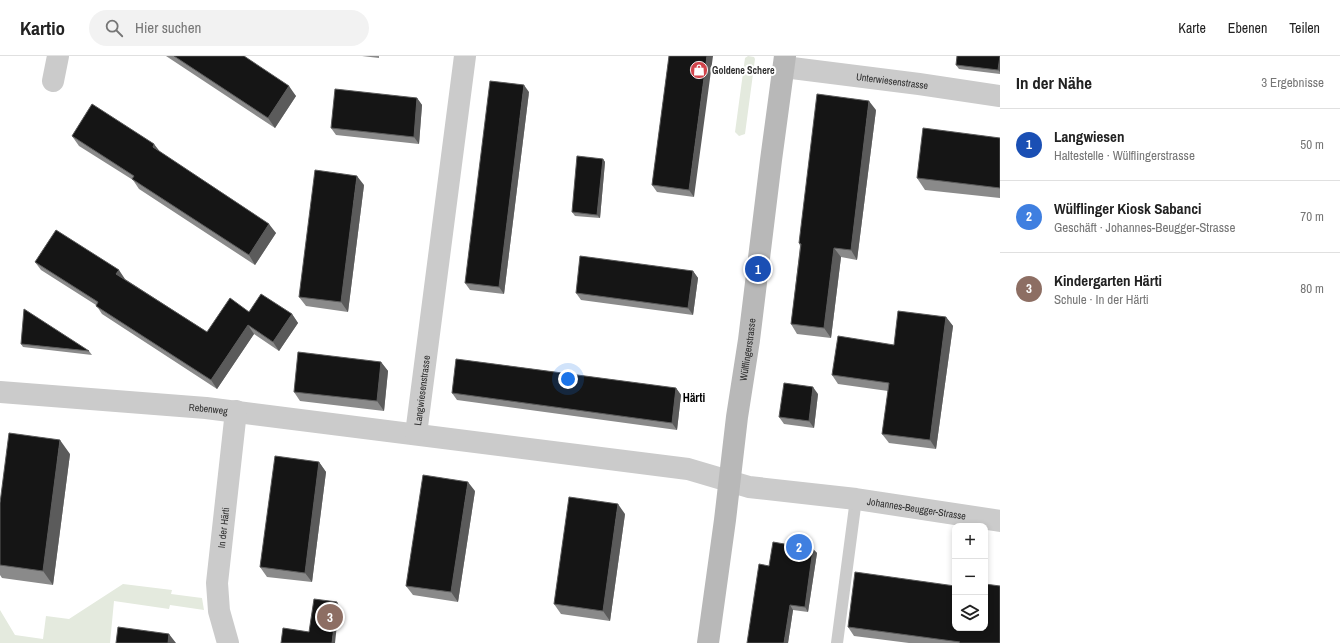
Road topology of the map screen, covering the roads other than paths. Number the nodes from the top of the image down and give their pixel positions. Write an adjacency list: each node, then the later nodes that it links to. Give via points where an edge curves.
1 (58, 56): 4 (street)
2 (465, 56): 8 (street, Langwiesenstrasse)
3 (784, 62): 5 (street, Unterwiesenstrasse); 9 (street, Wülflingerstrasse)
4 (54, 81)
5 (1000, 96)
6 (0, 392): 7 (street, Rebenweg)
7 (236, 411): 8 (street, Rebenweg); 12 (street, In der Härti, via 217,583 219,611)
8 (416, 434): 9 (street, Langwiesenstrasse, via 688,469)
9 (730, 481): 10 (street, Johannes-Beugger-Strasse, via 749,487); 13 (street, Wülflingerstrasse)
10 (856, 499): 11 (street, Johannes-Beugger-Strasse); 14 (lane, Johannes-Beugger-Strasse)
11 (1000, 521)
12 (228, 643)
13 (708, 643)
14 (837, 643)

